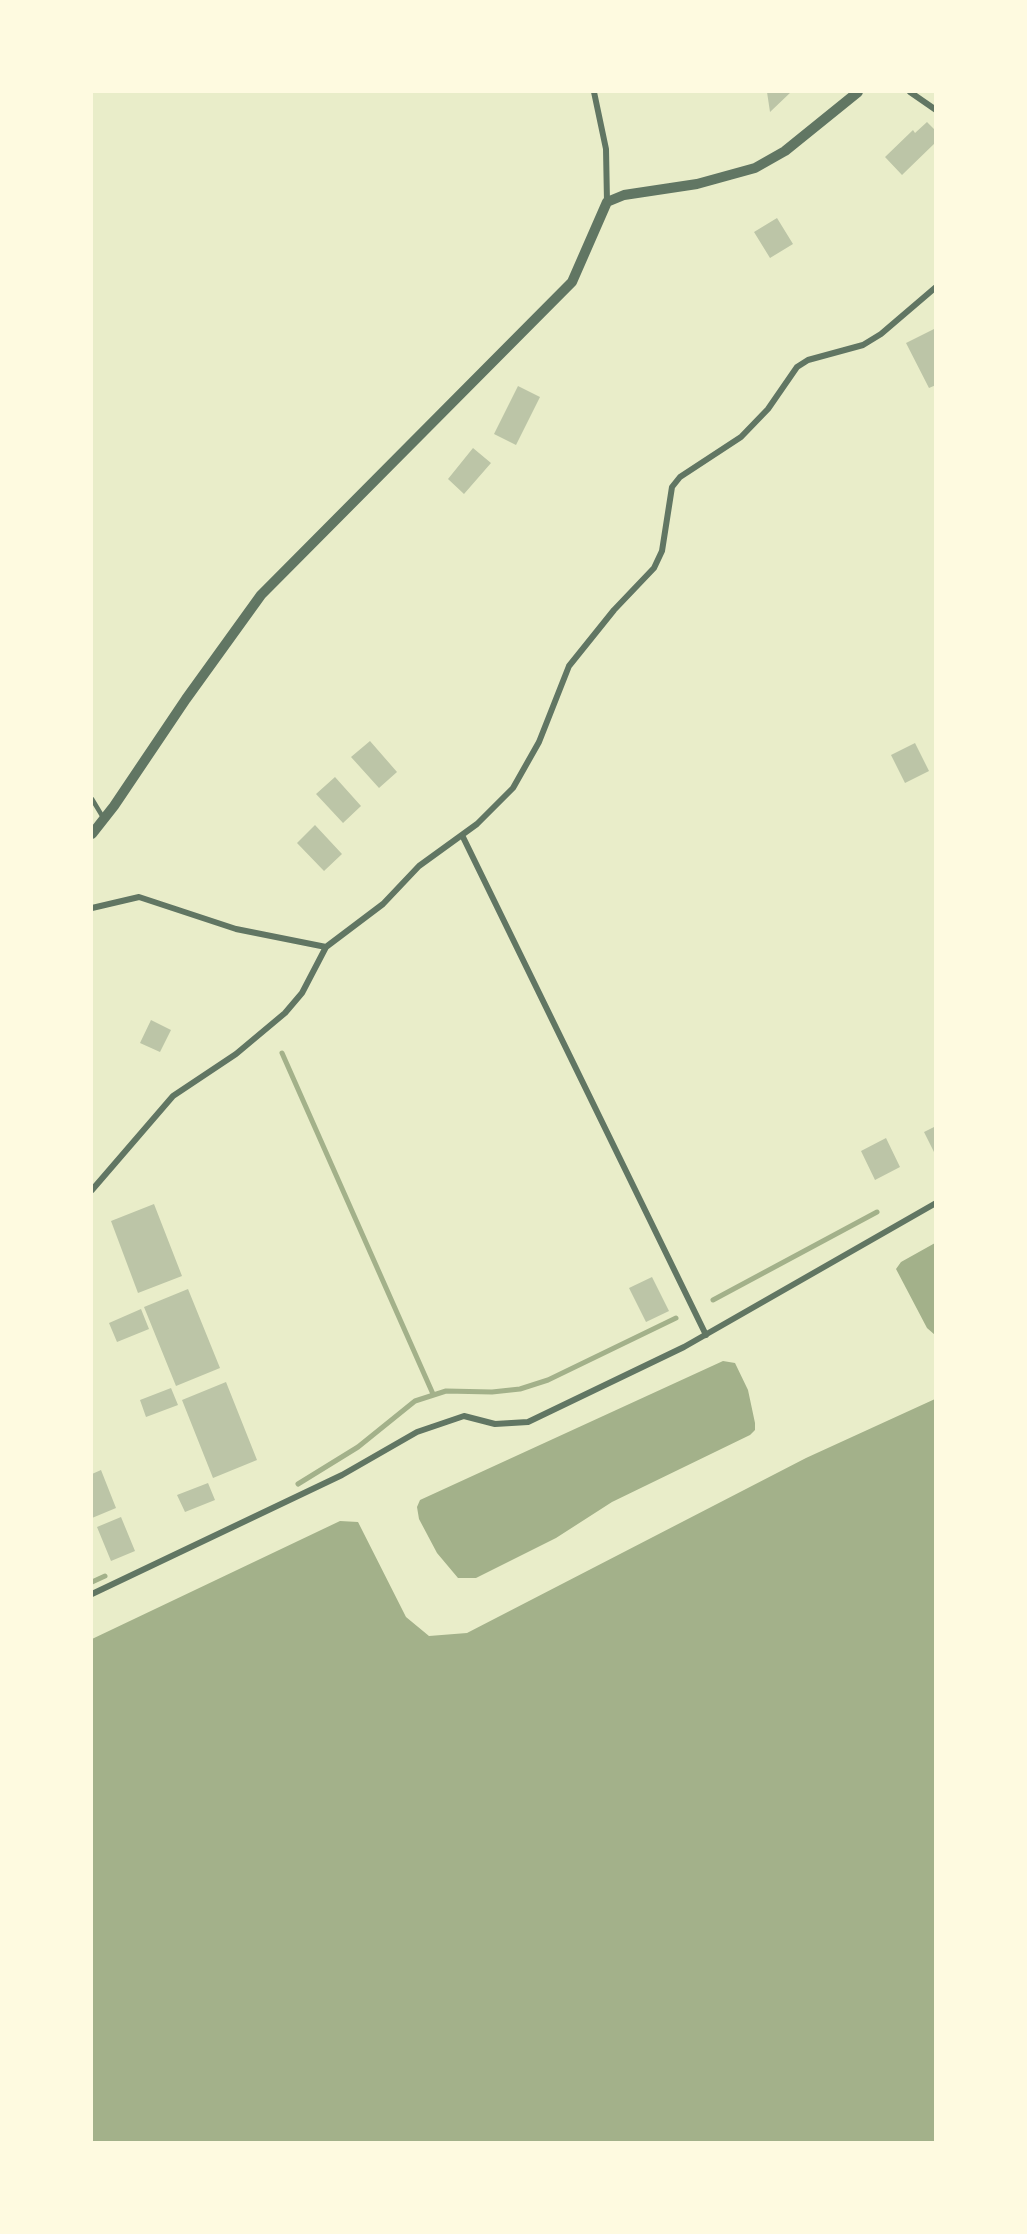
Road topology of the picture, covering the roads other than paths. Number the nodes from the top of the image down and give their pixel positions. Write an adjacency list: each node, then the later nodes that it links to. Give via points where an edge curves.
1 (594, 92): 5 (street, via 606,149)
2 (858, 92): 5 (street, via 785,151 755,168 697,184 624,195)
3 (910, 92): 4 (street)
4 (936, 110)
5 (607, 202): 8 (street, via 572,282 261,595)
6 (936, 287): 10 (street, via 863,345 808,360 797,367 768,409 741,437 680,477 672,487 662,551 654,568 569,666 539,742 513,788)
7 (92, 799): 8 (lane)
8 (104, 819): 9 (street)
9 (92, 834)
10 (462, 835): 12 (street, via 419,866 383,904); 15 (street)
11 (92, 908): 12 (street, via 139,897 236,929)
12 (326, 947): 13 (street, via 302,993 285,1013 236,1054 173,1096)
13 (92, 1190)
14 (936, 1203): 15 (street)
15 (706, 1335): 16 (street, via 528,1422 495,1424 464,1416 417,1432 342,1475)
16 (92, 1594)

